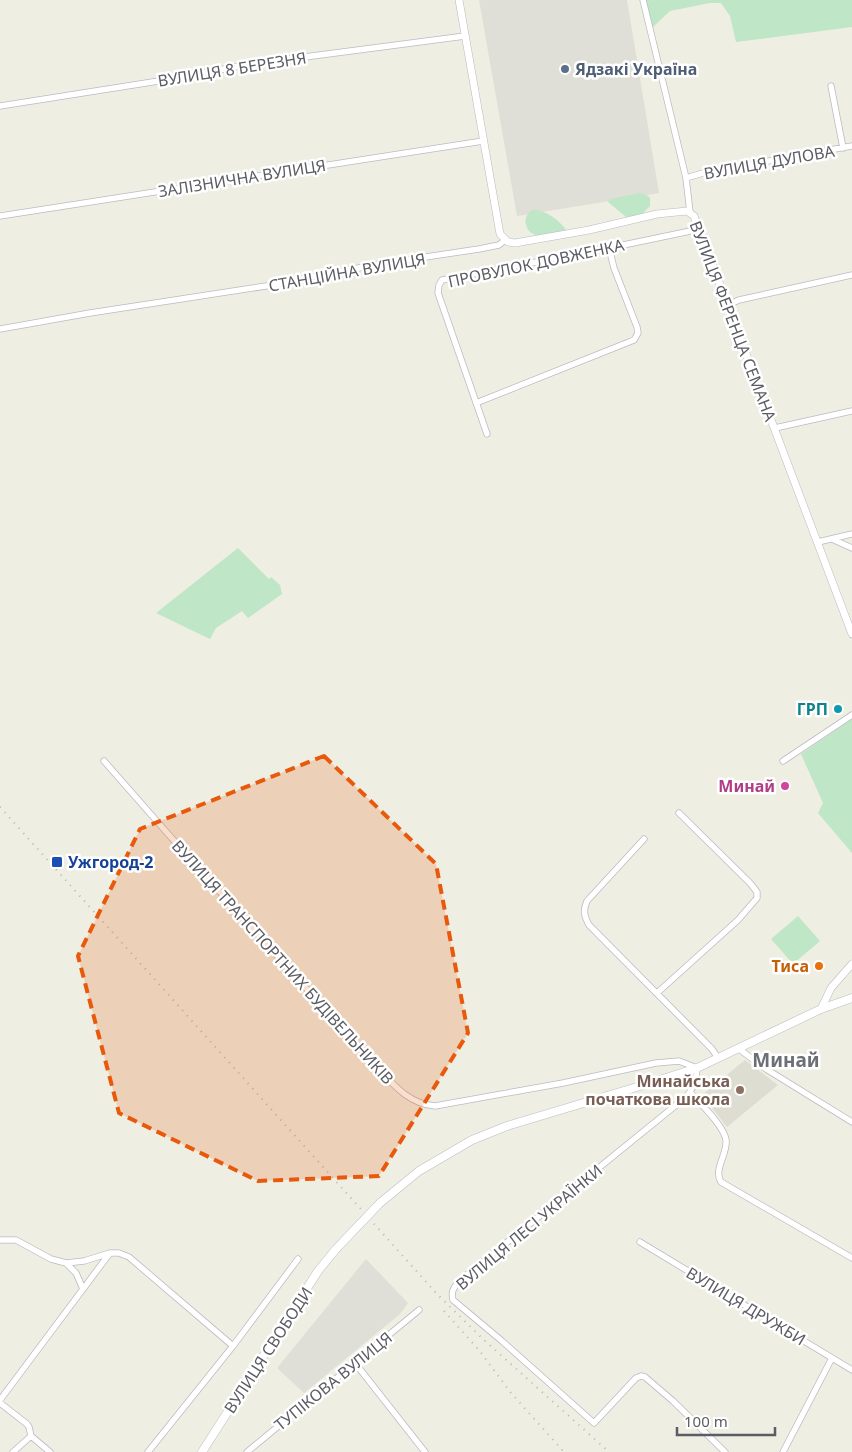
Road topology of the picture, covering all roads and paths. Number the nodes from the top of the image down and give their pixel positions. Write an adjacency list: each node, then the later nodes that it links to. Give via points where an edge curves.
1 (459, 0): 3 (street)
2 (643, 0): 9 (street, ВУЛИЦЯ ФЕРЕНЦА СЕМАНА)
3 (465, 36): 5 (street, ВУЛИЦЯ 8 БЕРЕЗНЯ, via 252,64); 6 (street)
4 (831, 86): 8 (street)
5 (0, 106)
6 (483, 141): 11 (street, ЗАЛІЗНИЧНА ВУЛИЦЯ); 13 (street, via 499,230)
7 (852, 146): 8 (street, ВУЛИЦЯ ДУЛОВА)
8 (843, 148): 9 (street, ВУЛИЦЯ ДУЛОВА)
9 (686, 178): 10 (street, ВУЛИЦЯ ФЕРЕНЦА СЕМАНА)
10 (690, 212): 12 (street, ВУЛИЦЯ ФЕРЕНЦА СЕМАНА); 13 (street, СТАНЦІЙНА ВУЛИЦЯ, via 657,214 526,242)
11 (0, 216)
12 (700, 228): 14 (street, ПРОВУЛОК ДОВЖЕНКА); 16 (street, ВУЛИЦЯ ФЕРЕНЦА СЕМАНА)
13 (505, 240): 17 (street, СТАНЦІЙНА ВУЛИЦЯ, via 499,245 479,249)
14 (609, 248): 18 (street, via 638,328 634,340); 18 (street, ПРОВУЛОК ДОВЖЕНКА, via 442,280 438,293)
15 (852, 275): 16 (street)
16 (728, 305): 20 (street, ВУЛИЦЯ ФЕРЕНЦА СЕМАНА)
17 (0, 329)
18 (476, 403): 21 (street, ПРОВУЛОК ДОВЖЕНКА)
19 (852, 412): 20 (street)
20 (775, 428): 24 (street, ВУЛИЦЯ ФЕРЕНЦА СЕМАНА)
21 (487, 434)
22 (852, 534): 23 (street)
23 (832, 539): 24 (street); 25 (street)
24 (818, 542): 26 (street, ВУЛИЦЯ ФЕРЕНЦА СЕМАНА)
25 (852, 548)
26 (852, 634)
27 (852, 715): 29 (street)
28 (104, 760): 38 (street, ВУЛИЦЯ ТРАНСПОРТНИХ БУДІВЕЛЬНИКІВ, via 374,1064 413,1100 435,1106 656,1063 679,1061)
29 (783, 761)
30 (679, 813): 33 (street, via 750,883 757,892 757,898 738,920)
31 (644, 839): 33 (street, via 587,901 584,909 588,925)
32 (852, 964): 35 (street, via 831,988)
33 (657, 993): 37 (street)
34 (852, 998): 35 (main road, ВУЛИЦЯ СВОБОДИ)
35 (821, 1009): 36 (main road, ВУЛИЦЯ СВОБОДИ)
36 (739, 1049): 37 (main road, ВУЛИЦЯ СВОБОДИ); 40 (street)
37 (718, 1058): 38 (main road, ВУЛИЦЯ СВОБОДИ)
38 (696, 1068): 39 (street, via 696,1079); 58 (main road, ВУЛИЦЯ СВОБОДИ, bridge, via 507,1126 472,1140 419,1171 380,1202 318,1271)
39 (690, 1092): 44 (street, via 725,1137 725,1154 718,1175 722,1182); 61 (street, ВУЛИЦЯ ЛЕСІ УКРАЇНКИ, via 458,1282 451,1294 453,1300 594,1423 641,1376 673,1401)
40 (852, 1122)
41 (0, 1240): 46 (street, via 16,1240 51,1259)
42 (640, 1242): 50 (street, ВУЛИЦЯ ДРУЖБИ)
43 (110, 1253): 46 (street); 47 (street); 49 (street, via 129,1257)
44 (852, 1258)
45 (298, 1259): 49 (street)
46 (66, 1263): 47 (street, via 76,1273)
47 (83, 1289): 53 (street)
48 (419, 1310): 51 (street, ТУПІКОВА ВУЛИЦЯ)
49 (233, 1346): 57 (street)
50 (832, 1358): 52 (street, ВУЛИЦЯ ДРУЖБИ); 62 (street)
51 (355, 1363): 59 (street, ТУПІКОВА ВУЛИЦЯ); 60 (street)
52 (852, 1370)
53 (0, 1402): 54 (street, via 26,1424)
54 (31, 1436): 55 (street); 56 (street)
55 (13, 1452)
56 (50, 1452)
57 (148, 1452)
58 (202, 1452)
59 (247, 1452)
60 (425, 1452)
61 (725, 1452)
62 (782, 1452)

